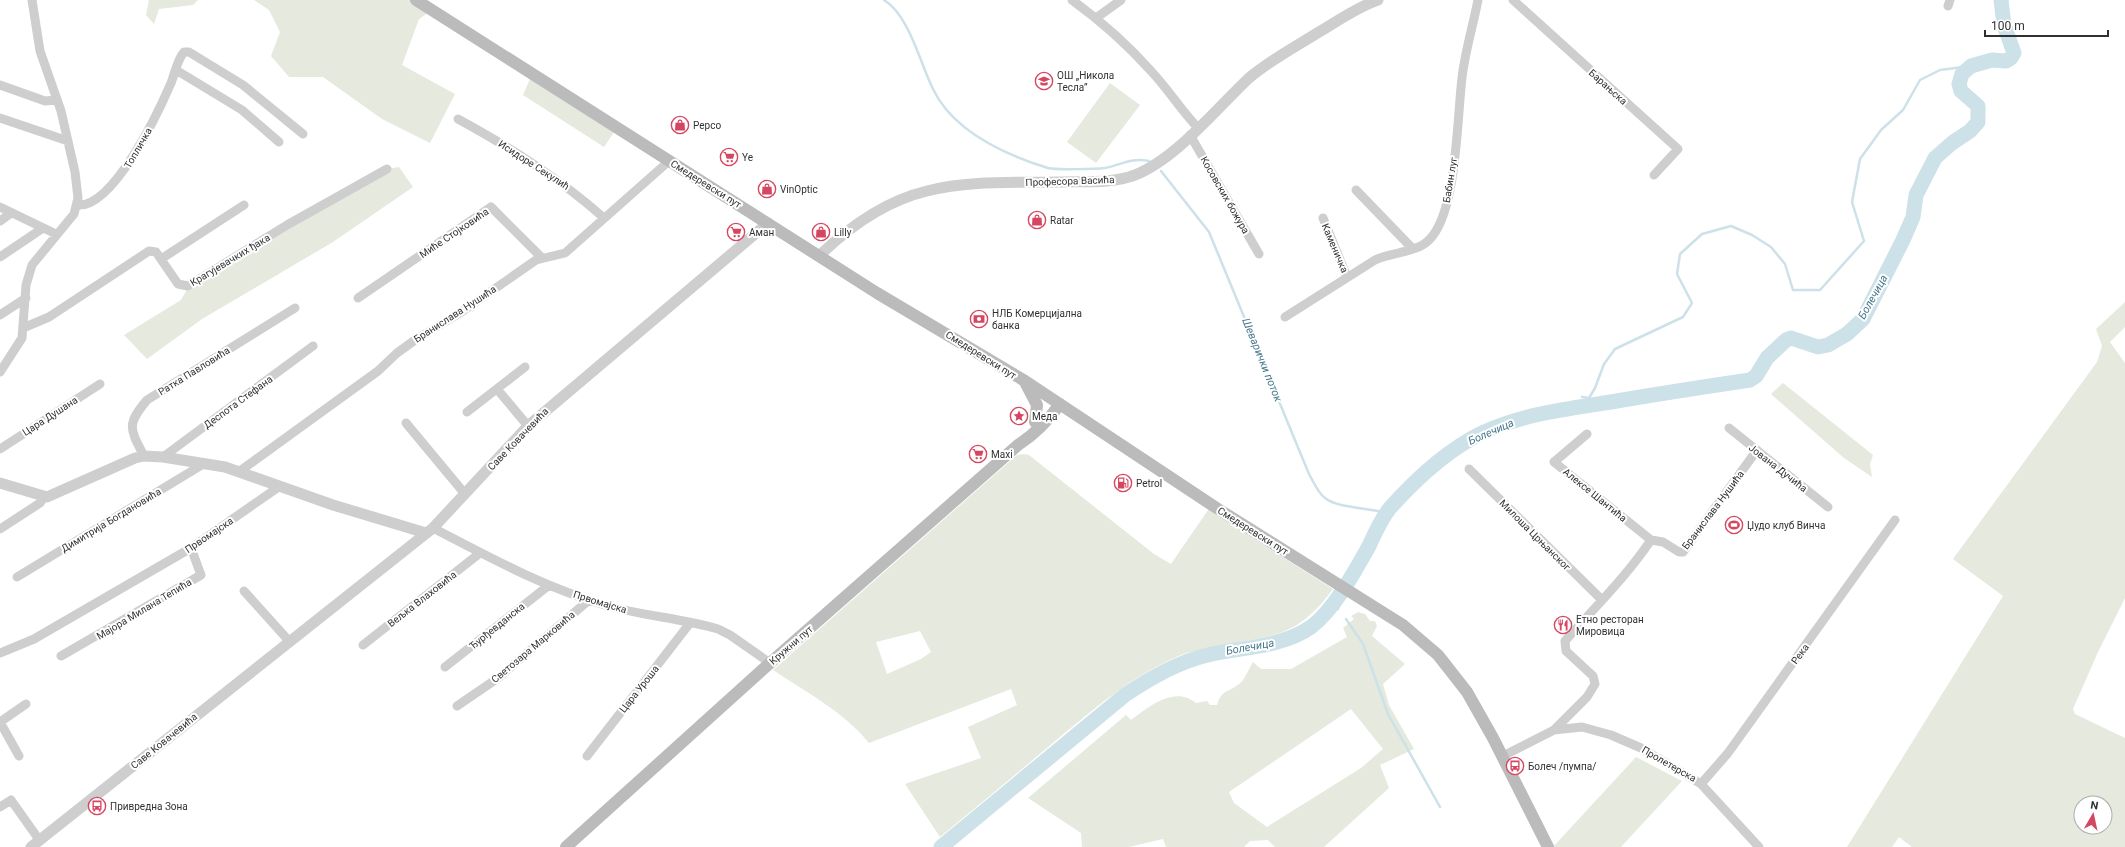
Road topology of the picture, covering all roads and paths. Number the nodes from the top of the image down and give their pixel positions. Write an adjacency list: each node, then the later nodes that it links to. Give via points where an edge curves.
1 (32, 0): 11 (street, via 40,51)
2 (416, 0): 18 (main road, Смедеревски пут)
3 (1072, 0): 8 (street, Косовских божура)
4 (1121, 0): 8 (street)
5 (1378, 0): 14 (street, Професора Васића, via 1352,12 1270,62 1250,77)
6 (1478, 0): 32 (street, Бабин луг, via 1466,49 1448,202 1429,240)
7 (1513, 0): 20 (street, Барањска, via 1678,149)
8 (1096, 18): 14 (street, Косовских божура, via 1152,72)
9 (176, 70): 15 (street, Топличка, via 182,54 190,52 243,85); 17 (street, via 230,102); 22 (street, Топличка, via 152,123 124,171 104,192 85,205)
10 (0, 85): 11 (street, via 46,101)
11 (56, 100): 16 (street)
12 (0, 118): 16 (street)
13 (458, 119): 26 (street, Исидоре Секулић, via 536,165 574,191)
14 (1194, 132): 33 (street, Косовских божура); 34 (street, Професора Васића, via 1146,169 1122,179 979,184 929,190 910,196 863,220 841,235)
15 (303, 134)
16 (68, 141): 22 (street, via 75,172)
17 (279, 142)
18 (669, 161): 26 (street, Бранислава Нушића); 29 (main road, Смедеревски пут)
19 (387, 169): 36 (street, Крагујевачких ђака, via 188,286 178,284)
20 (1654, 175)
21 (1356, 190): 32 (street)
22 (77, 205): 31 (street, via 71,218)
23 (244, 205): 36 (street)
24 (0, 207): 25 (street)
25 (11, 213): 28 (street); 30 (street)
26 (604, 218): 37 (street, Бранислава Нушића, via 565,253)
27 (1322, 218): 38 (street, Каменичка)
28 (0, 221)
29 (768, 223): 34 (main road, Смедеревски пут); 56 (street, Саве Ковачевића)
30 (43, 228): 31 (street); 35 (street)
31 (56, 234): 39 (street, via 32,265 26,285)
32 (1412, 248): 38 (street, Бабин луг, via 1384,255)
33 (1259, 254)
34 (819, 256): 48 (main road, Смедеревски пут)
35 (0, 257)
36 (161, 258): 44 (street, via 156,252 149,251 49,317)
37 (542, 258): 40 (street, Миће Стојковића, via 491,207); 65 (street, Бранислава Нушића, via 415,340 378,371)
38 (1347, 277): 43 (street, Бабин луг)
39 (26, 298): 42 (street); 44 (street)
40 (358, 298)
41 (295, 308): 61 (street, Ратка Павловића, via 147,400 134,417 132,432)
42 (0, 315)
43 (1285, 318)
44 (23, 328): 47 (street, via 20,343)
45 (313, 346): 62 (street, Деспота Стефана)
46 (526, 367): 50 (street)
47 (0, 372)
48 (1024, 381): 51 (main road, Смедеревски пут); 54 (main road, via 1037,405)
49 (100, 384): 59 (street, Цара Душана)
50 (497, 389): 52 (street); 56 (street)
51 (1056, 402): 53 (main road, Смедеревски пут); 54 (main road, Кружни пут)
52 (467, 412)
53 (1078, 416): 54 (main road, via 1060,415); 95 (main road, Смедеревски пут, via 1169,477 1403,625 1438,655 1467,692)
54 (1040, 422): 87 (main road, Кружни пут, via 1030,437)
55 (406, 423): 68 (street)
56 (528, 426): 68 (street, Саве Ковачевића)
57 (1728, 428): 60 (street, Јована Дучића)
58 (1588, 434): 74 (street, Алексе Шантића, via 1554,462)
59 (0, 449)
60 (1757, 450): 70 (street, Јована Дучића); 74 (street, Бранислава Нушића, via 1683,552 1658,540)
61 (144, 456): 62 (street); 69 (street)
62 (163, 457): 63 (street)
63 (205, 463): 65 (street); 77 (street, Димитрија Богдановића)
64 (1469, 469): 81 (street, Милоша Црњанског)
65 (240, 471): 67 (street)
66 (0, 483): 69 (street)
67 (280, 486): 73 (street, Првомајска, via 382,521); 75 (street, Првомајска)
68 (465, 494): 73 (street, Саве Ковачевића)
69 (44, 497): 72 (street, via 40,503)
70 (1828, 507)
71 (1896, 520): 96 (street, Река, via 1728,753)
72 (0, 529)
73 (430, 530): 76 (street, Првомајска); 83 (street, Саве Ковачевића)
74 (1652, 540): 81 (street, via 1638,560)
75 (191, 548): 85 (street, Првомајска, via 34,639); 86 (street, Мајора Милана Тепића, via 201,575)
76 (480, 553): 78 (street, Првомајска); 84 (street, Вељка Влаховића)
77 (17, 577)
78 (548, 586): 80 (street, Првомајска); 88 (street, Ђурђевданска)
79 (244, 591): 83 (street)
80 (589, 600): 82 (street, Првомајска); 90 (street, Светозара Марковића, via 498,678)
81 (1602, 600): 92 (street, via 1565,641 1566,651 1594,678 1594,688)
82 (690, 623): 87 (street, Првомајска, via 718,629 730,635); 94 (street, Цара Уроша)
83 (289, 641): 98 (street, Саве Ковачевића)
84 (363, 645)
85 (0, 653)
86 (61, 656)
87 (770, 663): 99 (main road, Кружни пут)
88 (445, 667)
89 (26, 704): 91 (street)
90 (457, 706)
91 (0, 722): 93 (street)
92 (1554, 730): 95 (street); 96 (street, Пролетерска, via 1582,727 1612,735 1641,748)
93 (19, 756)
94 (587, 756)
95 (1503, 756): 100 (main road, Смедеревски пут)
96 (1701, 784): 101 (street, Пролетерска)
97 (0, 807): 98 (street, Саве Ковачевића, via 11,800)
98 (35, 844)
99 (566, 847)
100 (1548, 847)
101 (1759, 847)

